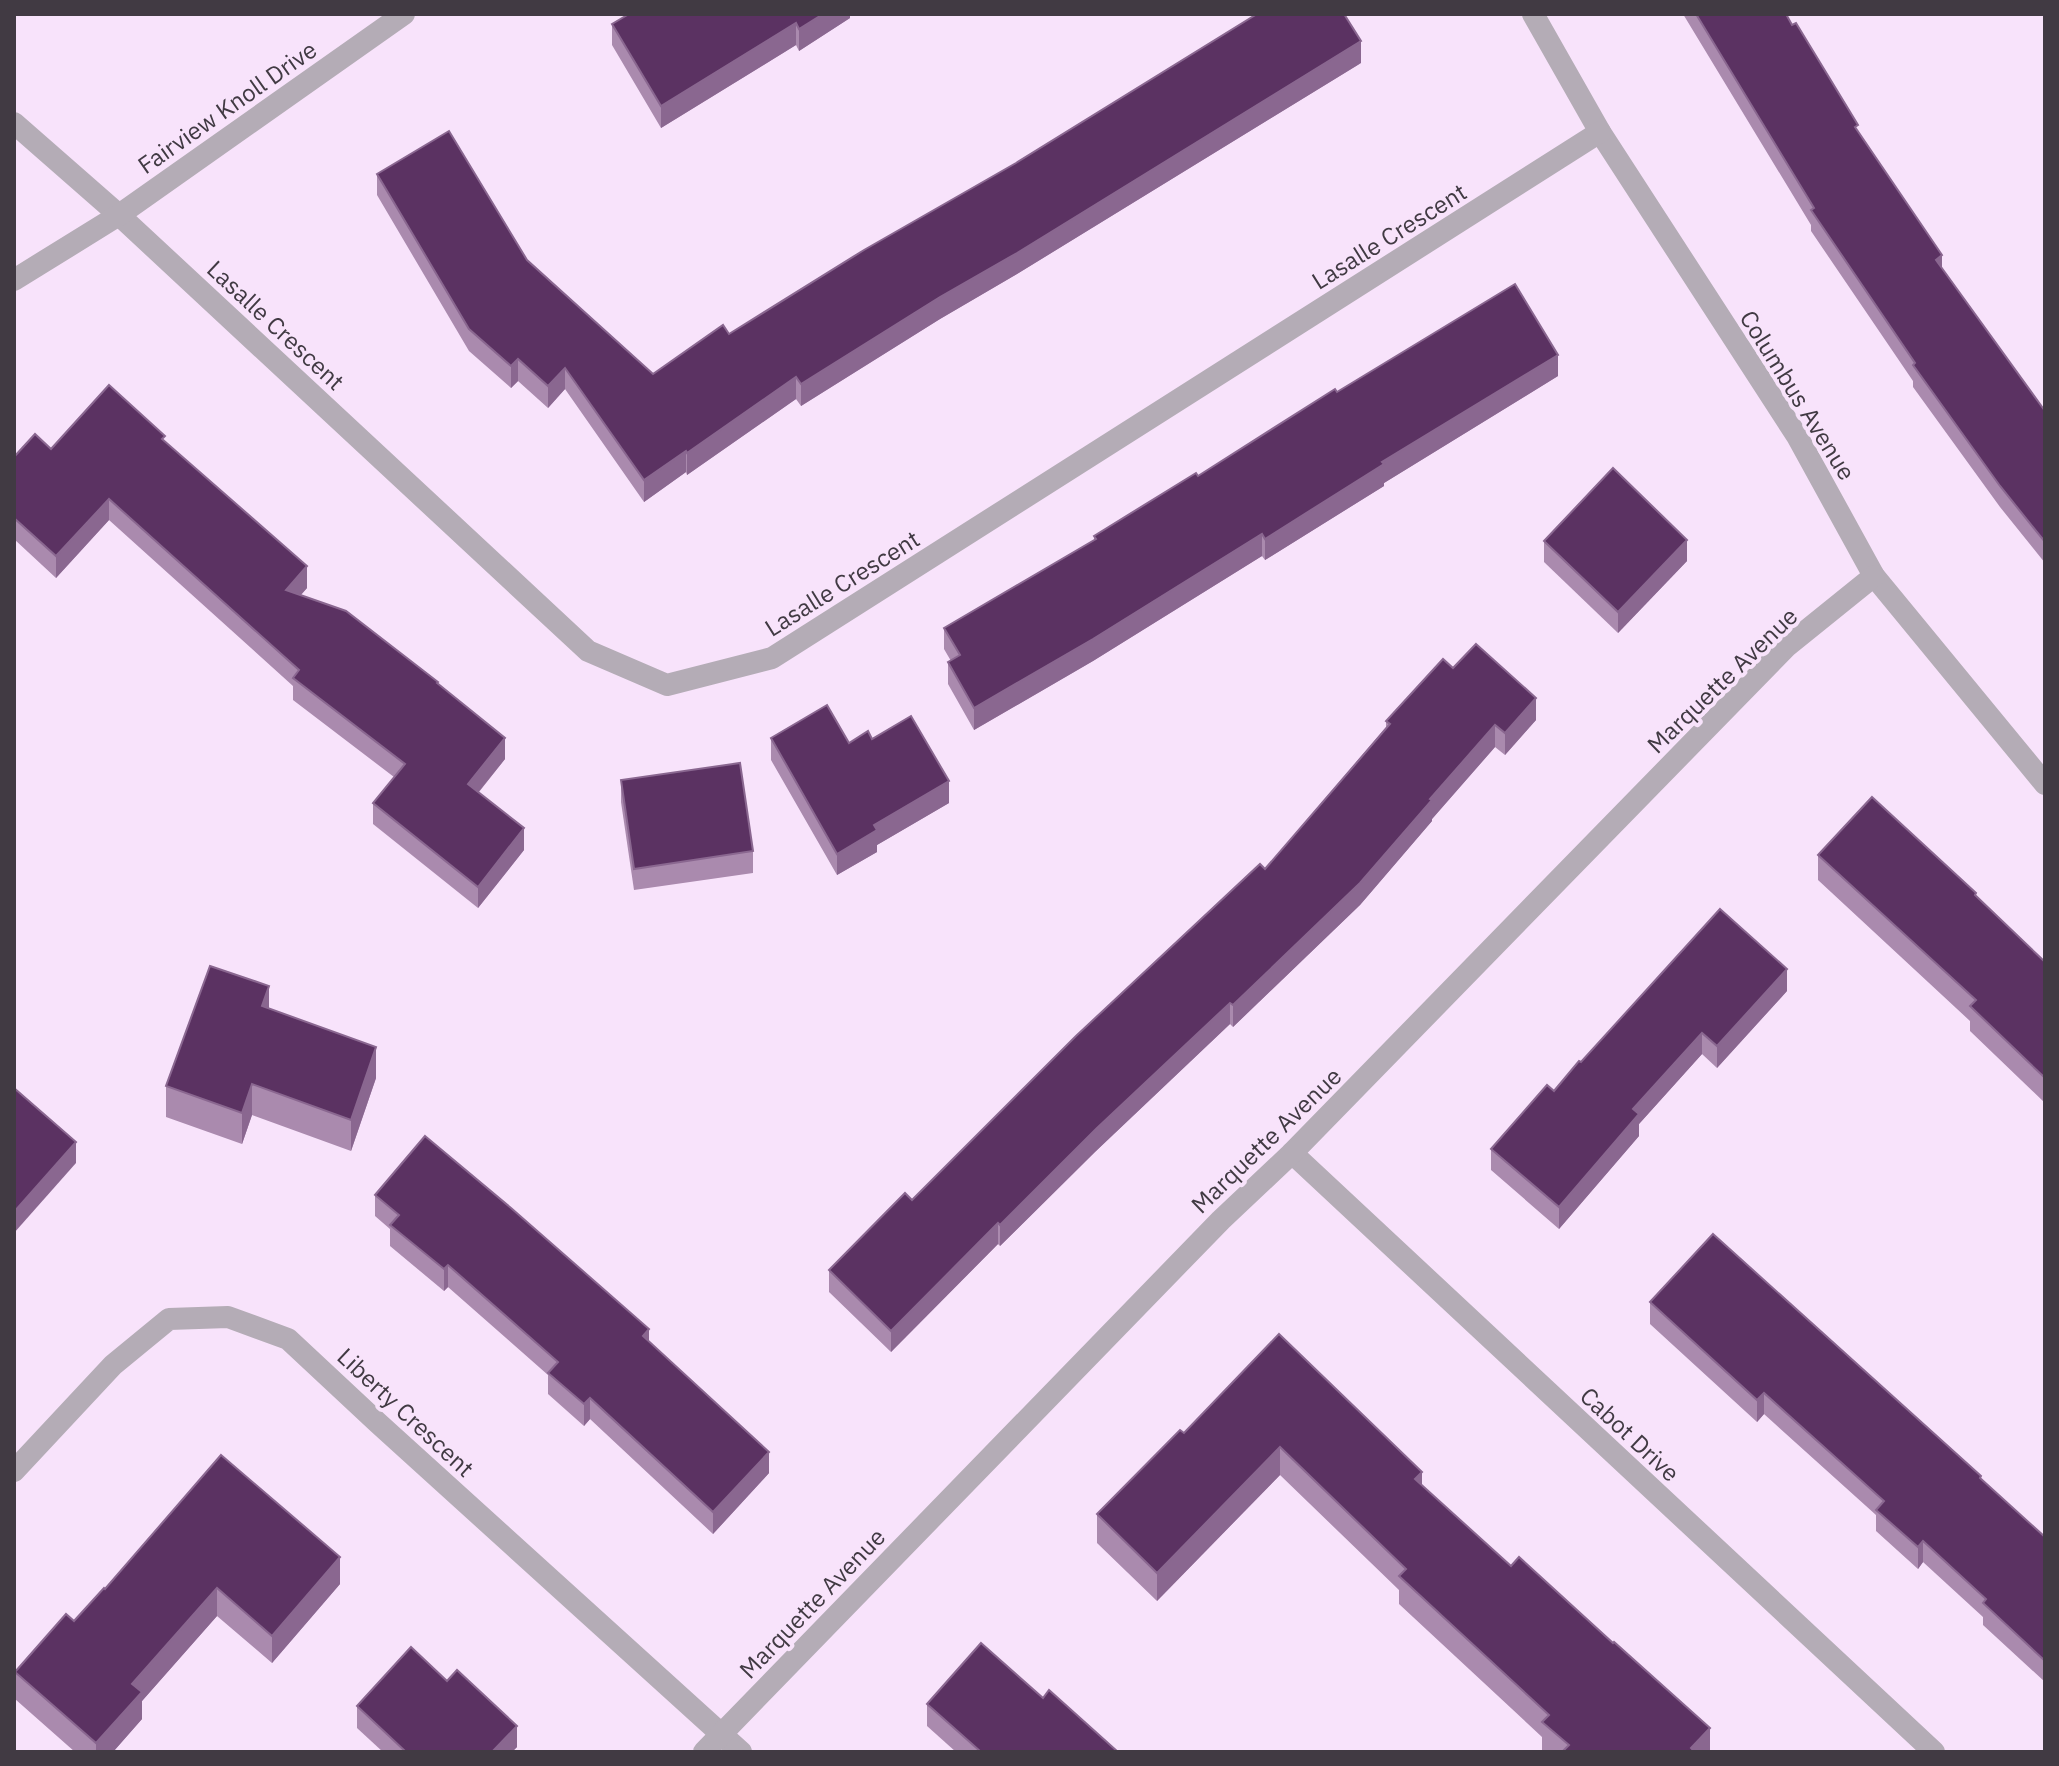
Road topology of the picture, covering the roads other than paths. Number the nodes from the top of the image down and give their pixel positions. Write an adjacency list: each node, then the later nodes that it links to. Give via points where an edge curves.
1 (404, 14): 5 (street, Fairview Knoll Drive)
2 (1533, 14): 4 (street, Columbus Avenue)
3 (14, 123): 5 (street, Lasalle Crescent)
4 (1600, 132): 5 (street, Lasalle Crescent, via 772,658 667,685 588,651); 7 (street, Columbus Avenue, via 1797,436)
5 (119, 215): 6 (street, Fairview Knoll Drive)
6 (14, 280)
7 (1874, 576): 8 (street, Columbus Avenue); 9 (street, Marquette Avenue, via 1786,647)
8 (2045, 784)
9 (1292, 1153): 11 (street, Marquette Avenue); 14 (street, Cabot Drive)
10 (14, 1471): 11 (street, Liberty Crescent, via 113,1365 169,1319 228,1317 288,1339)
11 (721, 1734): 12 (street, Marquette Avenue); 13 (street, Liberty Crescent)
12 (704, 1752)
13 (741, 1752)
14 (1934, 1752)

